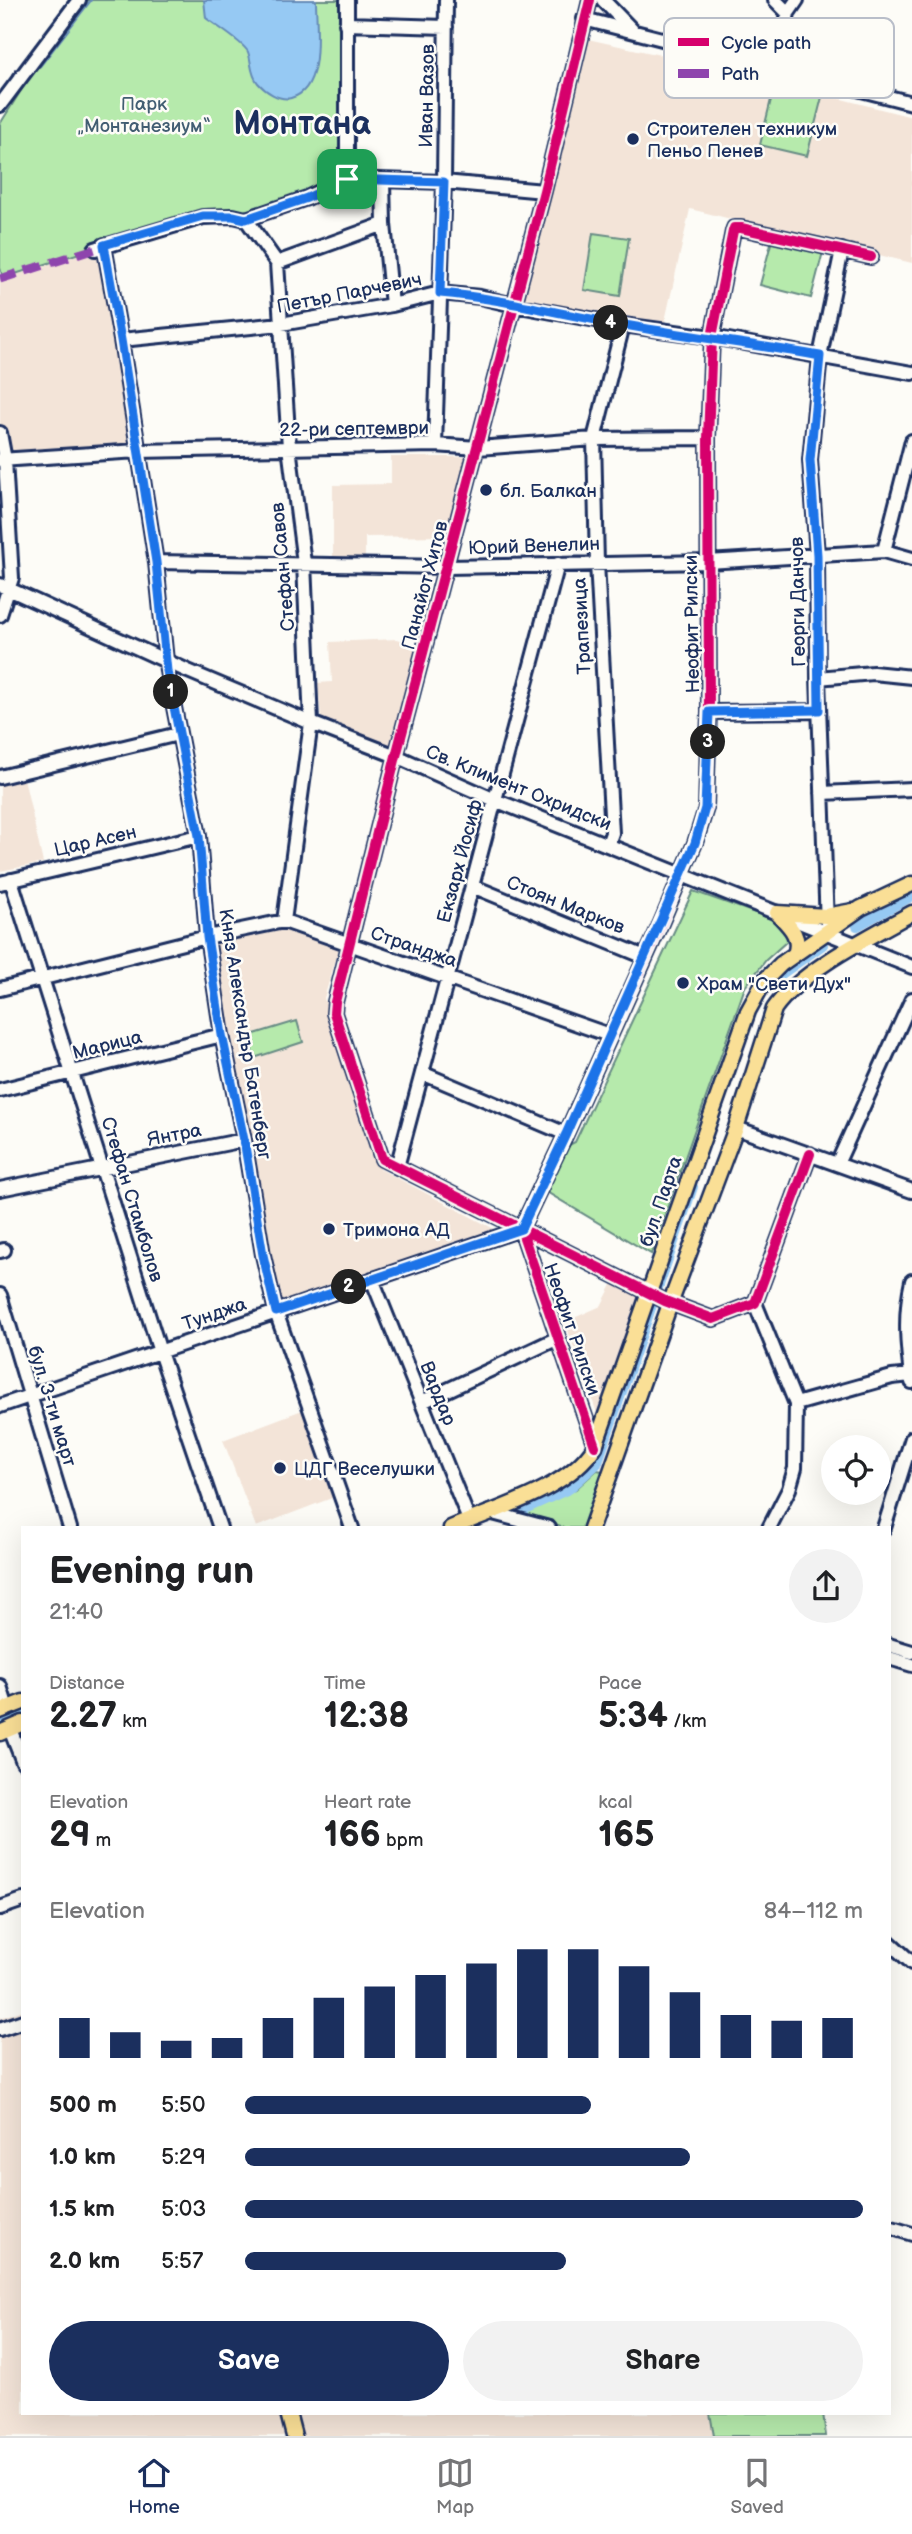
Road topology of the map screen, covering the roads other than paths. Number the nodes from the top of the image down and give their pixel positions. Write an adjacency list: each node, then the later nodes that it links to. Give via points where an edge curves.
1 (79, 0): 17 (street)
2 (346, 0): 11 (street)
3 (446, 0): 12 (street, Иван Вазов)
4 (590, 0): 10 (street, Панайот Хитов)
5 (603, 0): 13 (street)
6 (775, 0): 8 (street)
7 (797, 0): 8 (street)
8 (788, 13): 9 (street)
9 (787, 18)
10 (584, 19): 13 (street); 21 (street, Панайот Хитов)
11 (346, 23): 12 (street); 18 (street)
12 (446, 27): 20 (street, Иван Вазов)
13 (633, 32): 14 (street)
14 (664, 40)
15 (893, 98): 16 (street)
16 (912, 103)
17 (0, 105)
18 (347, 179): 19 (street); 22 (street)
19 (383, 181): 20 (street); 23 (street)
20 (444, 182): 21 (street); 27 (street, Иван Вазов)
21 (544, 191): 29 (street, Панайот Хитов)
22 (246, 219): 26 (street); 33 (street, Княз Александър Батенберг, via 203,216 99,247)
23 (384, 224): 26 (street); 28 (street)
24 (842, 250): 25 (street); 32 (street, Неофит Рилски, via 734,229); 34 (street, Георги Данчов)
25 (871, 257)
26 (277, 263): 30 (street, Стефан Савов)
27 (440, 293): 28 (street, Петър Парчевич); 29 (street, Петър Парчевич); 40 (street, Иван Вазов)
28 (392, 305): 30 (street, Петър Парчевич)
29 (514, 305): 31 (street, Петър Парчевич); 42 (street, Панайот Хитов)
30 (281, 324): 33 (street, Петър Парчевич); 41 (street, Стефан Савов)
31 (623, 325): 32 (street, Петър Парчевич); 38 (street, Трапезица)
32 (712, 337): 34 (street, Петър Парчевич); 37 (street, Неофит Рилски)
33 (121, 340): 43 (street, Княз Александър Батенберг)
34 (820, 356): 35 (street, Петър Парчевич); 46 (street, Георги Данчов, via 810,460)
35 (912, 373)
36 (0, 433): 44 (street)
37 (708, 438): 38 (street, 22-ри септември); 49 (street, Неофит Рилски)
38 (594, 439): 42 (street, 22-ри септември); 51 (street, Трапезица)
39 (912, 441): 45 (street)
40 (435, 445): 41 (street, 22-ри септември); 42 (street, 22-ри септември)
41 (289, 447): 43 (street, 22-ри септември); 50 (street, Стефан Савов)
42 (478, 448): 53 (street, Панайот Хитов)
43 (138, 451): 44 (street, 22-ри септември); 48 (street, Княз Александър Батенберг)
44 (2, 460): 54 (street, via 12,556 12,578)
45 (884, 551): 46 (street, Юрий Венелин); 47 (street, Юрий Венелин)
46 (817, 555): 49 (street, Юрий Венелин); 58 (street, Георги Данчов)
47 (912, 559)
48 (156, 562): 50 (street, Юрий Венелин); 56 (street, Княз Александър Батенберг)
49 (708, 562): 51 (street, Юрий Венелин); 60 (street, Неофит Рилски)
50 (304, 563): 53 (street, Юрий Венелин); 61 (street, Стефан Савов)
51 (597, 563): 52 (street, Юрий Венелин); 69 (street, Трапезица, via 612,833)
52 (558, 564): 53 (street, Юрий Венелин); 67 (street, Екзарх Йосиф)
53 (447, 567): 63 (street, Панайот Хитов)
54 (5, 587): 55 (street); 56 (street, Св. Климент Охридски)
55 (0, 615)
56 (167, 661): 61 (street, Св. Климент Охридски); 62 (street, Княз Александър Батенберг)
57 (912, 677): 58 (street, via 873,673)
58 (818, 678): 59 (street, Георги Данчов)
59 (819, 710): 60 (street); 66 (street, Георги Данчов)
60 (709, 712): 70 (street, Неофит Рилски, via 705,808)
61 (311, 723): 63 (street, Св. Климент Охридски); 78 (street, Стефан Савов)
62 (178, 734): 64 (street); 68 (street, Княз Александър Батенберг)
63 (396, 756): 67 (street, Св. Климент Охридски); 81 (street, Панайот Хитов)
64 (0, 777)
65 (912, 789): 66 (street)
66 (822, 793): 77 (street, Георги Данчов)
67 (495, 800): 69 (street, Св. Климент Охридски); 73 (street, Екзарх Йосиф)
68 (199, 836): 71 (street, Цар Асен); 80 (street, Княз Александър Батенберг)
69 (608, 844): 70 (street, Св. Климент Охридски)
70 (682, 874): 75 (street, Св. Климент Охридски); 84 (street, Неофит Рилски)
71 (5, 881): 87 (street, Стефан Стамболов)
72 (912, 884): 74 (main road, бул. Парта)
73 (472, 886): 84 (street, Стоян Марков); 86 (street, Екзарх Йосиф)
74 (861, 908): 77 (main road); 79 (main road, бул. Парта)
75 (777, 913): 77 (main road); 79 (street, Св. Климент Охридски); 83 (main road, via 796,938)
76 (912, 913): 82 (main road, бул. Парта)
77 (826, 916): 79 (street, Георги Данчов)
78 (284, 921): 80 (street); 81 (street, Странджа)
79 (827, 932): 82 (street, Св. Климент Охридски); 83 (main road, бул. Парта)
80 (207, 937): 87 (street); 90 (street, Княз Александър Батенберг)
81 (349, 943): 86 (street, Странджа); 100 (street, Панайот Хитов, via 334,1013 381,1156)
82 (856, 944): 85 (street, Св. Климент Охридски); 95 (main road, бул. Парта, via 796,985 774,1009)
83 (796, 954): 108 (main road, бул. Парта, via 765,980 748,1011)
84 (645, 957): 91 (street, Неофит Рилски)
85 (912, 967)
86 (448, 978): 91 (street, Странджа); 93 (street, Екзарх Йосиф)
87 (43, 979): 88 (street); 92 (street, Стефан Стамболов)
88 (0, 989)
89 (912, 999): 99 (street)
90 (222, 1035): 92 (street, Марица); 97 (street, Княз Александър Батенберг)
91 (610, 1035): 96 (street, Неофит Рилски)
92 (73, 1072): 94 (street, Марица); 101 (street, Стефан Стамболов)
93 (422, 1073): 96 (street); 100 (street, Екзарх Йосиф)
94 (0, 1090)
95 (736, 1128): 98 (street); 108 (main road, бул. Парта)
96 (566, 1134): 104 (street, Неофит Рилски)
97 (244, 1140): 101 (street, Янтра); 110 (street, Княз Александър Батенберг)
98 (810, 1154): 99 (street); 109 (street)
99 (837, 1164): 103 (street)
100 (397, 1167): 104 (street)
101 (103, 1168): 102 (street, Янтра); 112 (street, Стефан Стамболов)
102 (0, 1189)
103 (912, 1191)
104 (521, 1229): 105 (street, Тунджа); 108 (street); 111 (street, Неофит Рилски)
105 (372, 1279): 110 (street, Тунджа); 115 (street, Вардар)
106 (912, 1281): 113 (street, via 906,1305)
107 (0, 1295): 114 (street, бул. 3-ти март)
108 (659, 1299): 109 (street, via 713,1319); 119 (main road, бул. Парта); 126 (main road, бул. Парта)
109 (755, 1303): 116 (street)
110 (276, 1312): 112 (street, Тунджа); 124 (street, Княз Александър Батенберг)
111 (558, 1338): 115 (street); 119 (street, Неофит Рилски)
112 (160, 1352): 114 (street, Тунджа); 123 (street, Стефан Стамболов)
113 (911, 1378): 116 (street, via 892,1377)
114 (30, 1396): 117 (street, Тунджа); 122 (street, бул. 3-ти март)
115 (422, 1402): 121 (street, Вардар)
116 (796, 1404): 127 (street, via 795,1468)
117 (0, 1406)
118 (912, 1438): 128 (street)
119 (595, 1446): 120 (main road, бул. Парта, via 575,1469 555,1482)
120 (489, 1512): 121 (main road); 125 (street)
121 (474, 1525)
122 (68, 1526)
123 (219, 1526)
124 (351, 1526)
125 (542, 1526)
126 (591, 1526)
127 (770, 1526)
128 (885, 1526)
129 (891, 1646): 130 (street)
130 (912, 1652)
131 (891, 1659): 132 (street)
132 (912, 1665)
133 (0, 1686): 135 (street)
134 (21, 1703): 135 (main road)
135 (3, 1710)
136 (11, 1728): 137 (street)
137 (21, 1756)
138 (21, 1901): 139 (street)
139 (0, 1908)
140 (891, 1944): 141 (street)
141 (912, 1963)
142 (21, 2022): 143 (street)
143 (0, 2029)
144 (891, 2228): 145 (street)
145 (912, 2234)
146 (289, 2415): 147 (main road)
147 (294, 2436)

